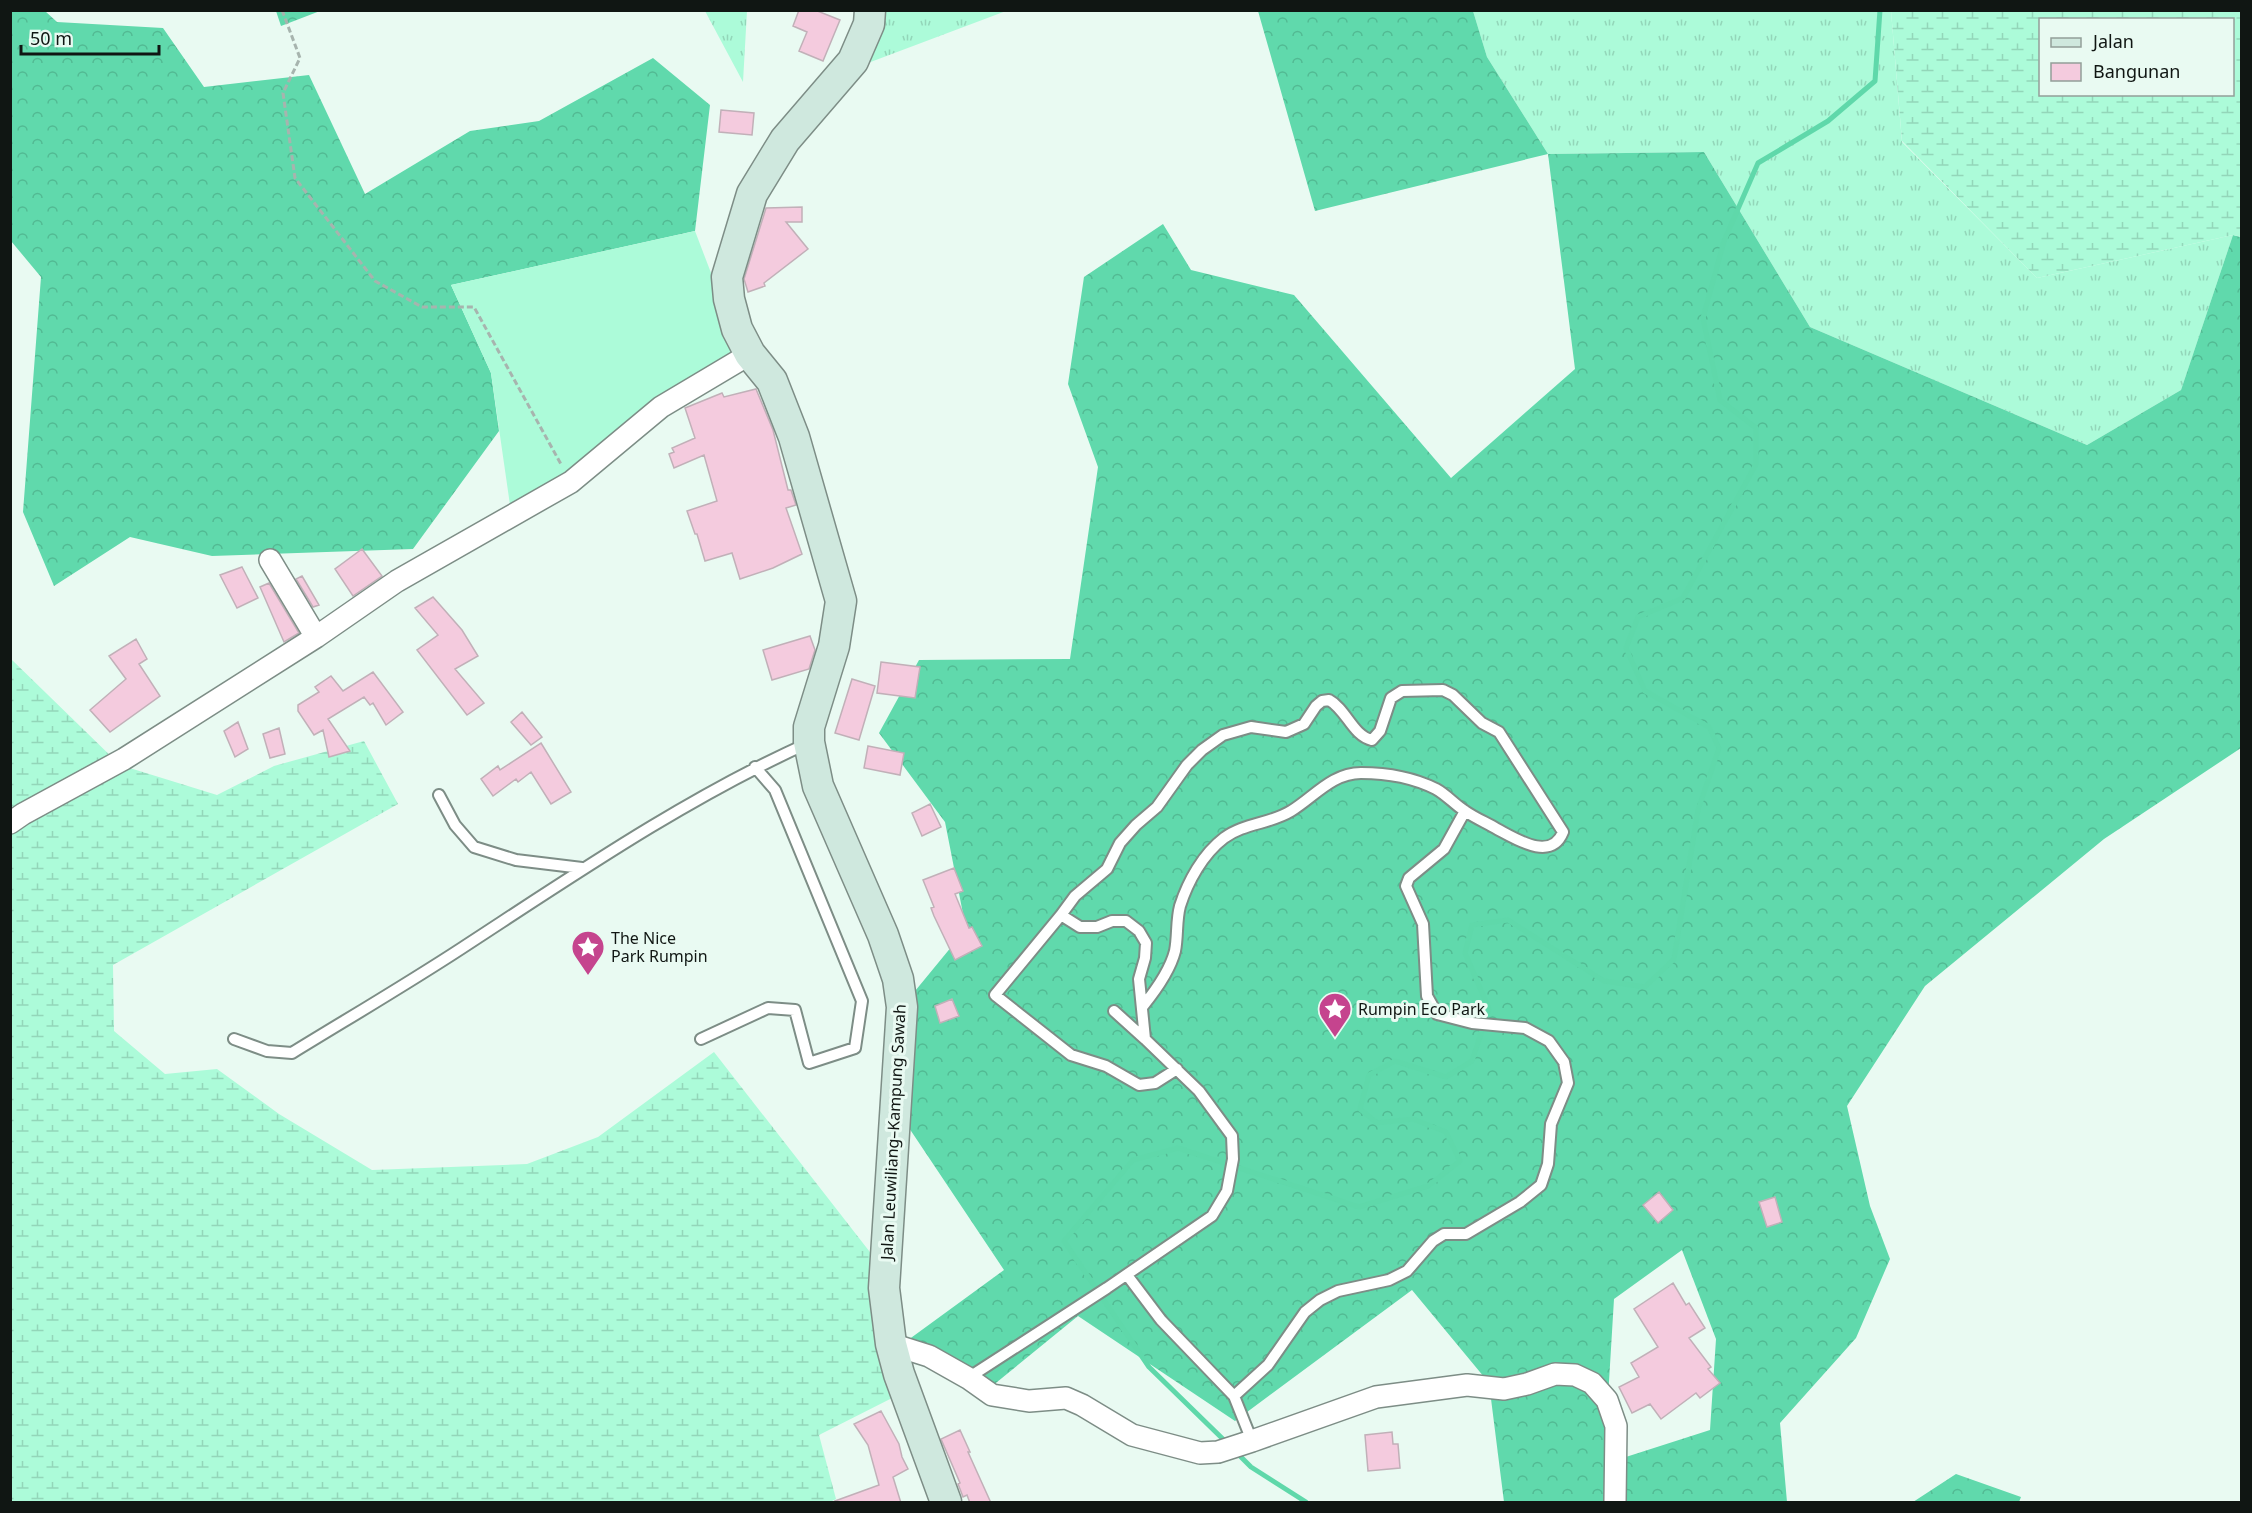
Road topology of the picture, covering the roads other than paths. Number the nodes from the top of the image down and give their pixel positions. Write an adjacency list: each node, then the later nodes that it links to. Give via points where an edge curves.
1 (870, 10): 2 (main road, Jalan Leuwiliang–Kampung Sawah, via 869,24 853,61 784,140 752,194 727,277 737,329)
2 (750, 354): 4 (street, via 661,407 571,482 397,581); 5 (main road, Jalan Leuwiliang–Kampung Sawah, via 772,381 794,437 841,601 834,646 809,727)
3 (270, 560): 4 (street)
4 (316, 637): 9 (street, via 124,759)
5 (809, 742): 6 (lane); 19 (main road, Jalan Leuwiliang–Kampung Sawah, via 818,786 883,935 898,979 902,1007 884,1288)
6 (755, 767): 10 (lane); 14 (lane, via 776,790 862,1001 855,1048 809,1063 795,1010 768,1008)
7 (439, 795): 10 (lane, via 455,825 474,847 516,860)
8 (1465, 811): 11 (lane, via 1533,847 1553,845 1563,832 1499,732 1482,723 1453,695 1443,690 1395,693 1380,731 1372,740 1360,734 1335,703 1322,701 1304,724 1286,732 1251,727 1223,735 1202,750 1157,807 1120,843 1107,869 1075,896); 12 (lane, via 1437,790 1409,779 1359,773 1338,777 1290,812 1224,837 1194,873 1180,906 1175,951); 21 (lane, via 1444,849 1406,886 1423,924 1427,996 1437,1014 1496,1027 1526,1028 1549,1041 1564,1062 1568,1083 1551,1124 1548,1164 1541,1185 1466,1234 1444,1234 1407,1270 1389,1280 1338,1291 1320,1300 1305,1312 1268,1365)
9 (10, 823)
10 (582, 868): 16 (lane, via 292,1053 267,1051)
11 (1061, 915): 12 (lane, via 1080,927 1126,921 1140,931 1146,943 1139,979); 17 (lane, via 995,994 1071,1055 1106,1066 1139,1085 1155,1083)
12 (1143, 1006): 15 (lane)
13 (1114, 1011): 15 (lane)
14 (701, 1039)
15 (1146, 1039): 17 (lane)
16 (234, 1040)
17 (1177, 1069): 18 (lane, via 1199,1091 1232,1136 1233,1159 1227,1191 1212,1216)
18 (1127, 1275): 20 (lane); 21 (lane, via 1161,1320)
19 (891, 1344): 20 (street, via 929,1356); 23 (main road, Jalan Leuwiliang–Kampung Sawah)
20 (968, 1378): 22 (street, via 992,1395 1029,1401 1065,1398 1132,1435 1200,1454)
21 (1234, 1396): 22 (lane)
22 (1247, 1443): 24 (street, via 1376,1397 1467,1385 1504,1389 1556,1374 1575,1375 1592,1383 1607,1400 1616,1426)
23 (946, 1503)
24 (1615, 1503)

